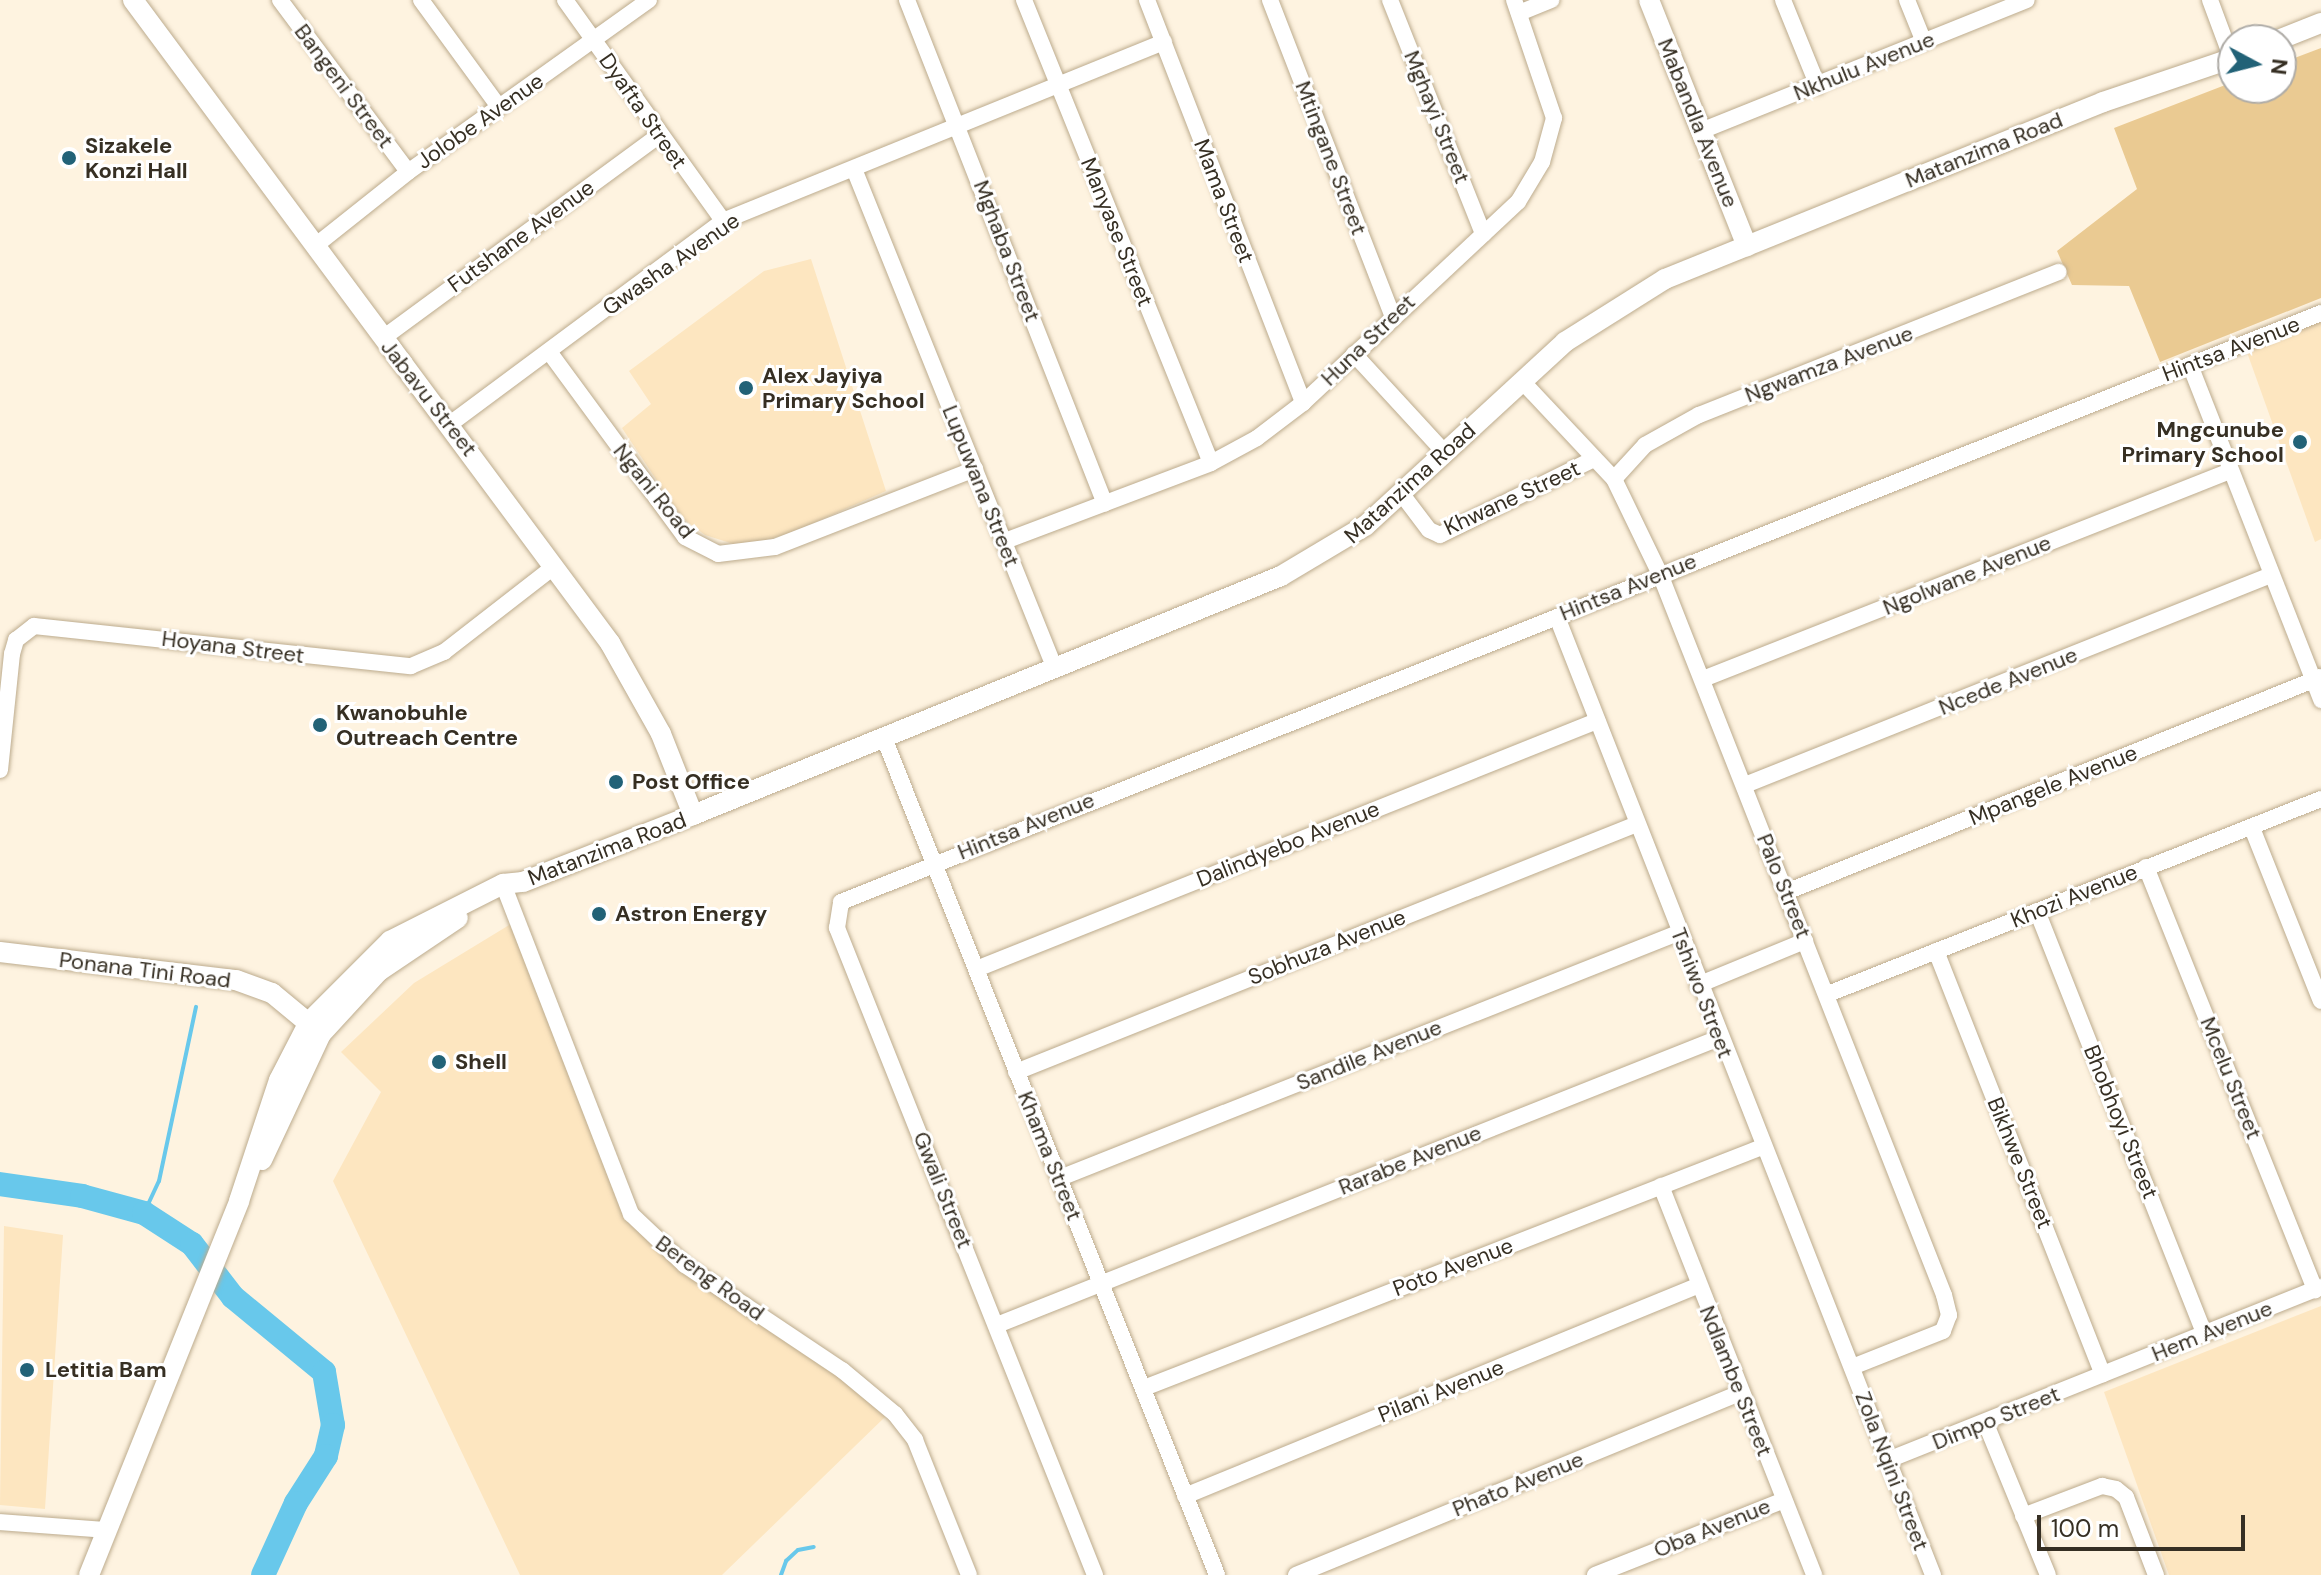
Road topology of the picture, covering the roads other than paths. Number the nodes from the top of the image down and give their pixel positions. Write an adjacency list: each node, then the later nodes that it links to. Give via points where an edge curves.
1 (133, 0): 35 (street, Jabavu Street)
2 (280, 0): 32 (street, Bangeni Street)
3 (421, 0): 27 (street)
4 (565, 0): 21 (street, Dyafta Street)
5 (649, 0): 21 (street, Jolobe Avenue)
6 (907, 0): 28 (street, Mghaba Street)
7 (1024, 0): 25 (street, Manyase Street)
8 (1147, 0): 22 (street, Mama Street)
9 (1270, 0): 39 (street, Mtingane Street)
10 (1390, 0): 34 (street, Mghayi Street)
11 (1551, 0): 17 (street)
12 (1649, 0): 29 (street, Mabandla Avenue)
13 (1783, 0): 26 (street)
14 (1907, 0): 23 (street)
15 (2027, 0): 23 (street, Nkhulu Avenue)
16 (2210, 0): 19 (street)
17 (1516, 6): 34 (street, Huna Street, via 1552,103 1552,135 1531,186)
18 (2321, 23): 20 (street)
19 (2219, 24)
20 (2297, 32)
21 (594, 41): 27 (street, Jolobe Avenue); 30 (street, Dyafta Street)
22 (1164, 42): 25 (street, Gwasha Avenue); 45 (street, Mama Street)
23 (1924, 42): 26 (street, Nkhulu Avenue)
24 (2217, 63): 36 (street, Matanzima Road, via 2103,102)
25 (1059, 84): 28 (street, Gwasha Avenue); 49 (street, Manyase Street)
26 (1818, 86): 29 (street, Nkhulu Avenue)
27 (499, 107): 32 (street, Jolobe Avenue)
28 (959, 125): 31 (street, Gwasha Avenue); 54 (street, Mghaba Street)
29 (1701, 131): 36 (street, Mabandla Avenue)
30 (659, 135): 33 (street, Dyafta Street); 40 (street, Futshane Avenue)
31 (854, 169): 33 (street, Gwasha Avenue); 50 (street, Lupuwana Street)
32 (408, 172): 35 (street, Jolobe Avenue)
33 (723, 221): 41 (street, Gwasha Avenue)
34 (1483, 234): 39 (street, Huna Street)
35 (315, 246): 40 (street, Jabavu Street)
36 (1747, 246): 44 (street, Matanzima Road, via 1682,271 1621,303 1565,342)
37 (2059, 272): 52 (street, Ngwamza Avenue, via 1699,415 1645,445)
38 (2321, 313): 43 (street, Hintsa Avenue)
39 (1392, 315): 42 (street, Huna Street)
40 (383, 338): 46 (street, Jabavu Street)
41 (550, 353): 46 (street, Gwasha Avenue); 50 (street, Ngani Road, via 685,537 718,554 775,547)
42 (1354, 354): 45 (street, Huna Street); 47 (street)
43 (2190, 365): 51 (street); 57 (street, Hintsa Avenue)
44 (1522, 381): 47 (street, Matanzima Road); 48 (street, Palo Street)
45 (1303, 403): 49 (street, Huna Street, via 1257,438)
46 (450, 424): 56 (street, Jabavu Street)
47 (1445, 453): 53 (street, Matanzima Road)
48 (1594, 459): 52 (street, Palo Street); 53 (street, Khwane Street, via 1440,535 1429,530)
49 (1211, 463): 54 (street, Huna Street)
50 (975, 469): 55 (street, Lupuwana Street)
51 (2230, 471): 58 (street); 61 (street, Ngolwane Avenue)
52 (1614, 479): 57 (street, Palo Street)
53 (1401, 493): 60 (street, Matanzima Road, via 1365,526 1312,562)
54 (1105, 504): 55 (street, Huna Street)
55 (1005, 541): 60 (street, Lupuwana Street)
56 (555, 566): 66 (street, Hoyana Street, via 444,652 411,666 34,626 16,640 12,654); 69 (street, Jabavu Street, via 644,699)
57 (1660, 574): 59 (street, Hintsa Avenue); 61 (street, Palo Street)
58 (2271, 575): 62 (street); 67 (street, Ncede Avenue)
59 (1557, 617): 64 (street, Tshiwo Street); 72 (street, Hintsa Avenue)
60 (1055, 669): 65 (street, Matanzima Road)
61 (1703, 679): 67 (street, Palo Street)
62 (2317, 679): 63 (street); 75 (street, Mpangele Avenue)
63 (2321, 700)
64 (1597, 721): 70 (street, Tshiwo Street); 81 (street, Dalindyebo Avenue)
65 (884, 738): 69 (street, Matanzima Road); 72 (street, Khama Street)
66 (0, 770)
67 (1745, 785): 75 (street, Palo Street)
68 (2321, 799): 71 (street, Khozi Avenue)
69 (693, 815): 74 (street, Matanzima Road)
70 (1637, 824): 77 (street, Tshiwo Street); 87 (street, Sobhuza Avenue)
71 (2252, 828): 73 (street, Khozi Avenue); 84 (street)
72 (936, 862): 81 (street, Khama Street); 94 (street, Gwali Street, via 841,902 835,920)
73 (2146, 867): 76 (street, Khozi Avenue); 93 (street, Mcelu Street)
74 (509, 888): 85 (street, Matanzima Road, via 420,923 380,948); 108 (street, Bereng Road, via 631,1214 685,1265 857,1381 895,1414 926,1464)
75 (1786, 892): 78 (street, Palo Street)
76 (2037, 911): 79 (street, Khozi Avenue); 95 (street, Bhobhoyi Street)
77 (1678, 933): 82 (street, Tshiwo Street); 89 (street, Sandile Avenue)
78 (1805, 941): 82 (street); 83 (street, Palo Street)
79 (1936, 951): 83 (street, Khozi Avenue); 97 (street, Bikhwe Street)
80 (0, 952): 85 (street, Ponana Tini Road, via 236,980 272,993)
81 (979, 968): 87 (street, Khama Street)
82 (1698, 985): 86 (street, Tshiwo Street)
83 (1828, 994): 96 (street, Palo Street, via 1949,1315 1936,1336)
84 (2321, 1001)
85 (315, 1028): 106 (street, Matanzima Road, via 268,1105 239,1201)
86 (1719, 1038): 88 (street, Tshiwo Street); 91 (street, Rarabe Avenue)
87 (1016, 1072): 89 (street, Khama Street)
88 (1762, 1147): 90 (street, Poto Avenue); 96 (street, Tshiwo Street)
89 (1060, 1178): 91 (street, Khama Street)
90 (1661, 1186): 92 (street, Ndlambe Street); 98 (street, Poto Avenue)
91 (1100, 1282): 94 (street, Rarabe Avenue); 98 (street, Khama Street)
92 (1697, 1286): 99 (street, Ndlambe Street); 102 (street, Pilani Avenue)
93 (2318, 1289): 95 (street, Hem Avenue)
94 (997, 1325): 109 (street, Gwali Street)
95 (2204, 1333): 97 (street, Hem Avenue)
96 (1852, 1367): 101 (street, Zola Nqini Street)
97 (2103, 1374): 100 (street, Dimpo Street)
98 (1144, 1388): 102 (street, Khama Street)
99 (1740, 1393): 103 (street, Ndlambe Street); 111 (street, Phato Avenue)
100 (1986, 1424): 101 (street, Dimpo Street); 104 (street)
101 (1888, 1460): 114 (street, Zola Nqini Street)
102 (1185, 1496): 110 (street, Khama Street)
103 (1784, 1500): 112 (street, Oba Avenue); 113 (street, Ndlambe Street)
104 (2023, 1516): 115 (street); 116 (street, via 2102,1486 2116,1489 2126,1497)
105 (0, 1522): 106 (street)
106 (107, 1530): 107 (street, Matanzima Road)
107 (89, 1575)
108 (969, 1575)
109 (1095, 1575)
110 (1217, 1575)
111 (1296, 1575)
112 (1595, 1575)
113 (1814, 1575)
114 (1933, 1575)
115 (2048, 1575)
116 (2156, 1575)

